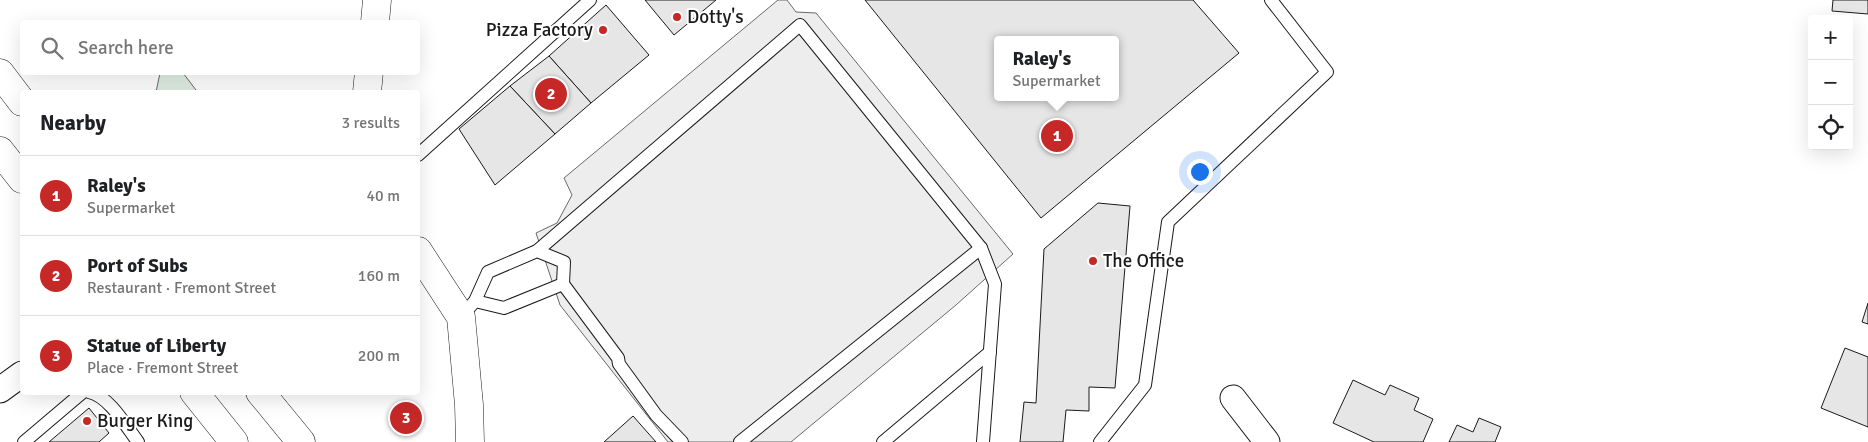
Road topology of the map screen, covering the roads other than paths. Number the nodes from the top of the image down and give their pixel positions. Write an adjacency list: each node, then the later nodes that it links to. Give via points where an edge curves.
1 (377, 0): 4 (main road)
2 (590, 0): 10 (lane)
3 (1271, 0): 34 (lane, via 1326,72 1168,222 1146,385)
4 (375, 20)
5 (0, 73): 8 (main road)
6 (369, 75): 7 (main road)
7 (367, 90)
8 (20, 99)
9 (0, 151): 11 (main road)
10 (420, 153)
11 (20, 176)
12 (981, 248): 13 (lane, via 800,25); 17 (lane, via 995,284); 31 (lane)
13 (537, 251): 15 (lane, via 564,262); 16 (lane, via 488,272)
14 (420, 253): 16 (main road)
15 (563, 284): 16 (lane, via 504,308); 30 (lane, via 656,415)
16 (468, 309): 29 (main road)
17 (990, 352): 32 (lane); 33 (lane)
18 (20, 375): 19 (street)
19 (0, 390)
20 (79, 395): 25 (lane)
21 (99, 395): 26 (lane)
22 (196, 395): 27 (main road)
23 (262, 395): 28 (main road)
24 (1234, 398): 35 (street)
25 (24, 442)
26 (138, 442)
27 (234, 442)
28 (301, 442)
29 (470, 442)
30 (682, 442)
31 (740, 442)
32 (883, 442)
33 (983, 442)
34 (1100, 442)
35 (1267, 442)

